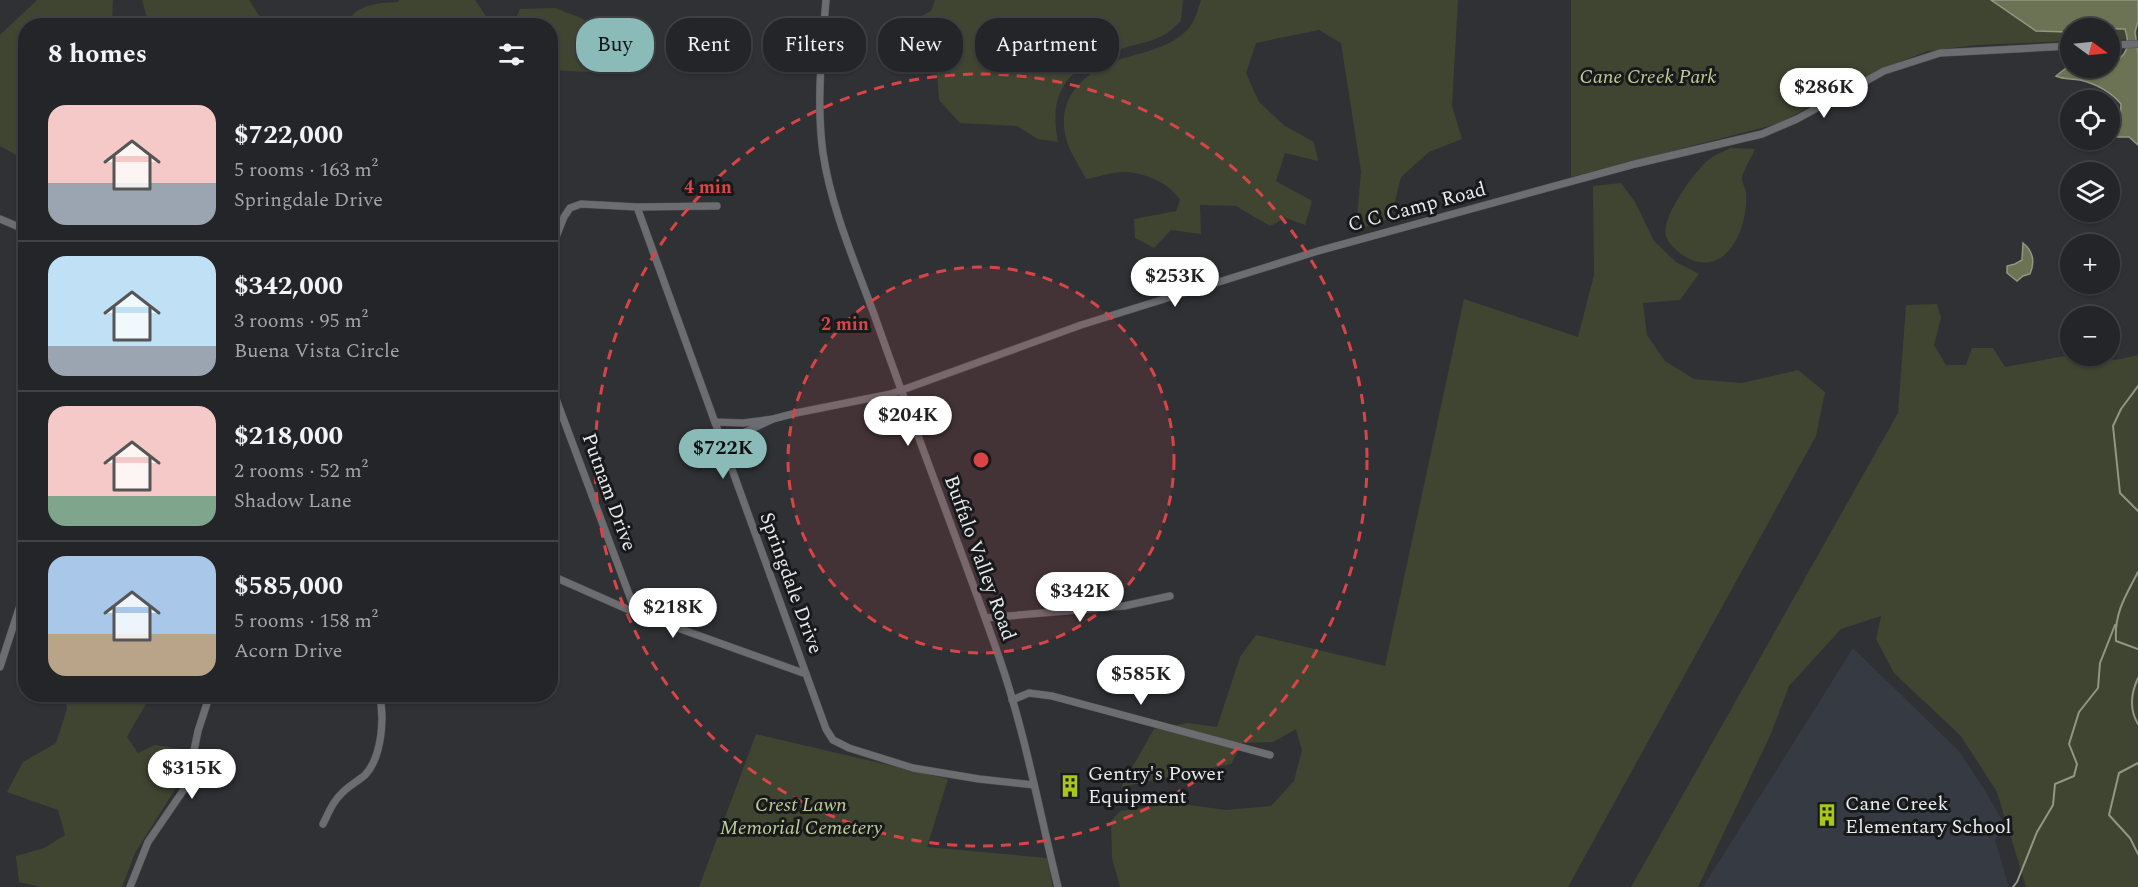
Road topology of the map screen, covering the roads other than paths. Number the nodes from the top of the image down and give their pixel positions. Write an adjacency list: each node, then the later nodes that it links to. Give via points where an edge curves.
1 (826, 0): 10 (street, Buffalo Valley Road, via 820,84 823,156 832,194)
2 (2120, 44): 3 (street)
3 (2138, 44)
4 (2060, 47): 10 (street, C C Camp Road, via 1940,53 1884,71 1762,134 1635,164 1318,251 1081,325)
5 (717, 206): 6 (street)
6 (637, 207): 9 (street, via 581,204 570,208); 13 (street, Springdale Drive)
7 (0, 219): 8 (street)
8 (18, 227)
9 (558, 232)
10 (900, 390): 12 (street, C C Camp Road); 19 (street, Buffalo Valley Road)
11 (558, 404): 18 (street, Putnam Drive)
12 (773, 419): 13 (street); 14 (street)
13 (715, 422): 14 (street, Springdale Drive)
14 (722, 441): 21 (street, Springdale Drive)
15 (558, 579): 18 (street)
16 (1170, 596): 19 (street, via 1124,606)
17 (18, 612): 20 (street)
18 (636, 613): 21 (street)
19 (985, 618): 22 (street, Buffalo Valley Road)
20 (0, 667)
21 (806, 674): 26 (street, Springdale Drive, via 826,729 841,744 937,774)
22 (1012, 700): 25 (street, via 1029,693 1052,696); 26 (street, Buffalo Valley Road)
23 (207, 702): 28 (street, via 187,785 148,842)
24 (380, 702): 27 (street, via 381,722 372,764 333,803)
25 (1270, 755)
26 (1034, 785): 29 (street, Buffalo Valley Road)
27 (323, 824)
28 (130, 887)
29 (1058, 887)

